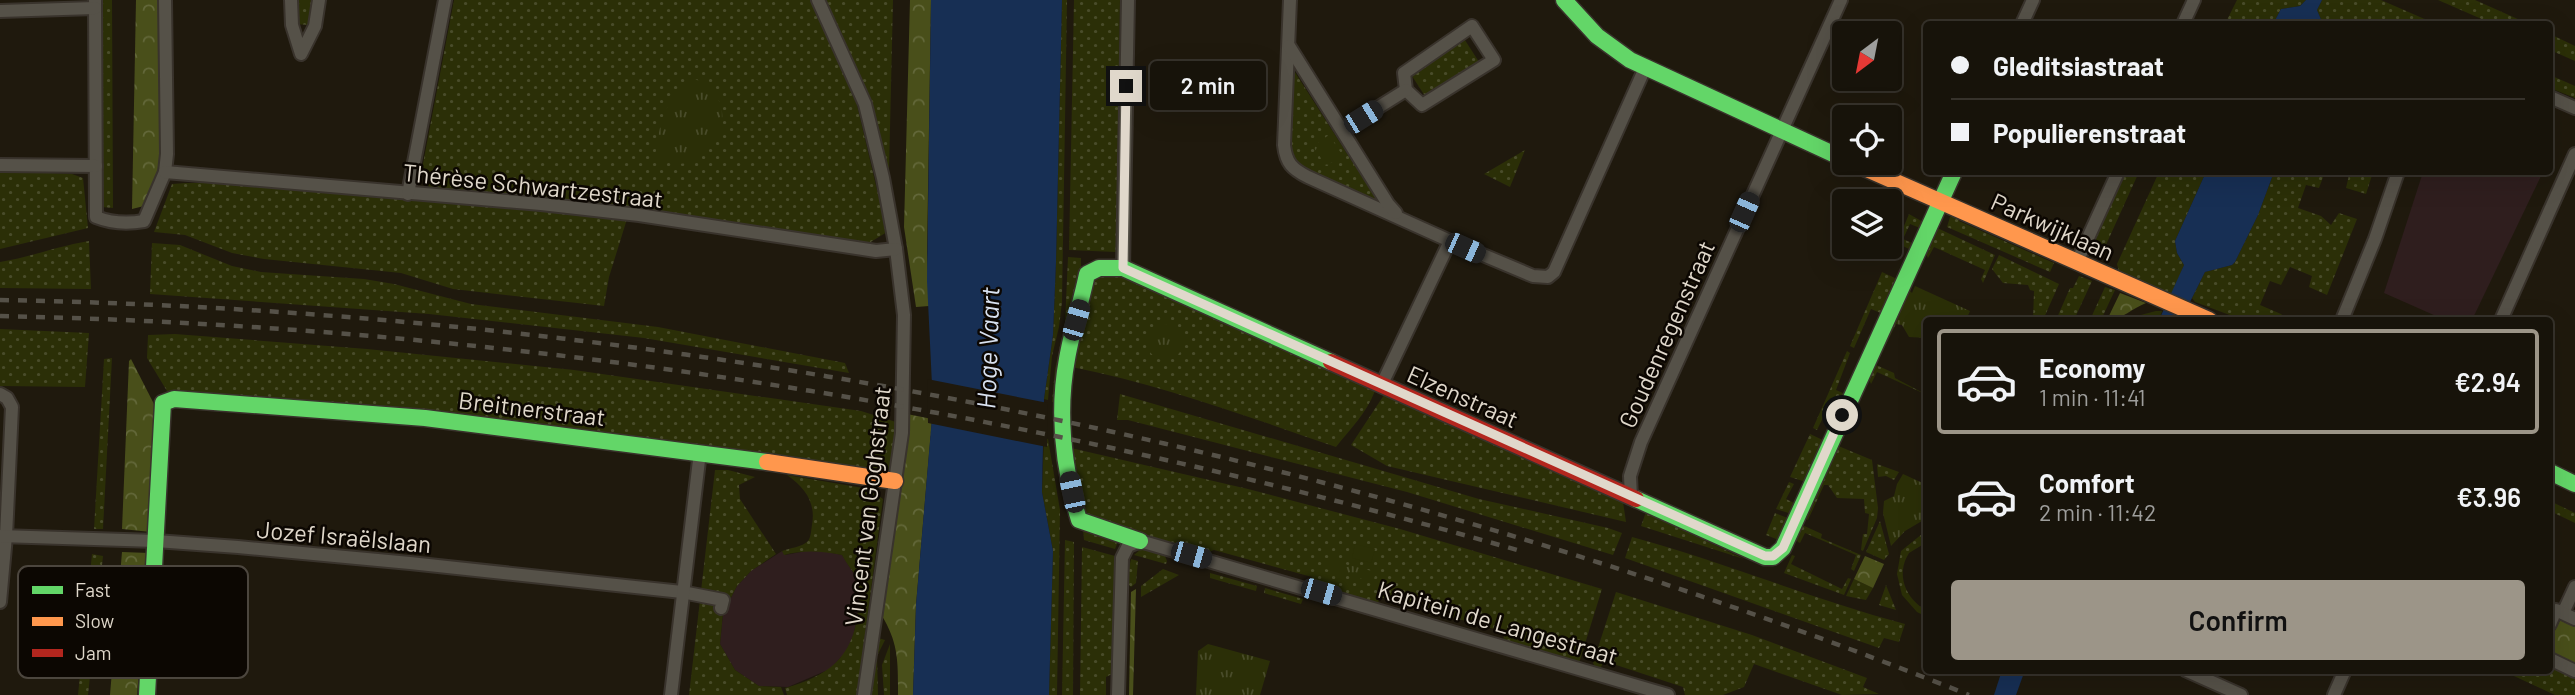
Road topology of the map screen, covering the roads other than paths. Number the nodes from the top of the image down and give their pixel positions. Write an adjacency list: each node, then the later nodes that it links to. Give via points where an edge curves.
1 (164, 0): 27 (street)
2 (290, 0): 3 (street, via 301,54 315,26)
3 (319, 0)
4 (445, 0): 32 (street)
5 (818, 0): 36 (street, Vincent van Goghstraat, via 865,104)
6 (1128, 0): 38 (street)
7 (1290, 0): 16 (street)
8 (1564, 0): 17 (street, via 1597,36)
9 (1841, 0): 22 (street, Goudenregenstraat)
10 (2033, 0): 14 (street)
11 (2194, 0): 15 (street)
12 (95, 4): 13 (street); 26 (street)
13 (0, 11)
14 (2023, 21)
15 (2184, 21)
16 (1289, 46): 21 (street); 34 (street, via 1284,145 1289,164)
17 (1645, 68): 22 (street); 35 (street, via 1554,272 1533,276)
18 (1406, 90): 18 (street, via 1422,105 1494,60 1472,26 1404,73); 21 (street)
19 (2553, 98): 20 (street)
20 (2575, 108)
21 (1342, 130): 34 (street)
22 (1781, 131): 23 (street); 48 (street, Goudenregenstraat, via 1641,442 1630,476)
23 (1832, 154)
24 (2575, 155): 41 (street)
25 (0, 165): 26 (street)
26 (96, 166): 27 (street, via 96,217 109,222 144,221)
27 (165, 172): 32 (street, Thérèse Schwartzestraat)
28 (1880, 175): 33 (street, Parkwijklaan)
29 (1953, 175): 33 (street)
30 (2117, 175): 37 (street)
31 (2397, 175): 40 (street)
32 (408, 194): 36 (street, Thérèse Schwartzestraat, via 614,212 876,251)
33 (1940, 202): 37 (street, Parkwijklaan); 48 (street, Elzenstraat, via 1783,548 1765,556)
34 (1401, 218): 35 (street)
35 (1450, 241): 42 (street)
36 (896, 249): 46 (street, Vincent van Goghstraat, via 905,368)
37 (2077, 262): 39 (street, Parkwijklaan)
38 (1123, 268): 42 (street, Elzenstraat); 51 (street, via 1099,268 1087,274 1063,380 1063,447 1079,520)
39 (2203, 317)
40 (2343, 317)
41 (2502, 317)
42 (1382, 384): 48 (street, Elzenstraat)
43 (3, 396): 49 (street, via 12,407)
44 (700, 452): 46 (street, Breitnerstraat); 50 (street, Breitnerstraat, via 425,418 174,399 163,403); 54 (street)
45 (2553, 473): 47 (street)
46 (895, 481): 64 (street, Vincent van Goghstraat)
47 (2575, 484)
48 (1631, 498)
49 (3, 536): 50 (street, Jozef Israëlslaan); 55 (street)
50 (156, 541): 52 (street); 54 (street, Jozef Israëlslaan)
51 (1140, 541): 65 (street, via 1128,545 1122,558); 66 (street, Kapitein de Langestraat)
52 (155, 566)
53 (2575, 587): 57 (street)
54 (682, 592): 56 (street, Jozef Israëlslaan, via 723,600); 63 (street)
55 (0, 602)
56 (721, 608)
57 (2569, 616): 58 (street, via 2556,610)
58 (2553, 617)
59 (2553, 660): 60 (street)
60 (2575, 671)
61 (2194, 674): 67 (street)
62 (2343, 674): 68 (street)
63 (671, 695)
64 (864, 695)
65 (1118, 695)
66 (1668, 695)
67 (2241, 695)
68 (2334, 695)

